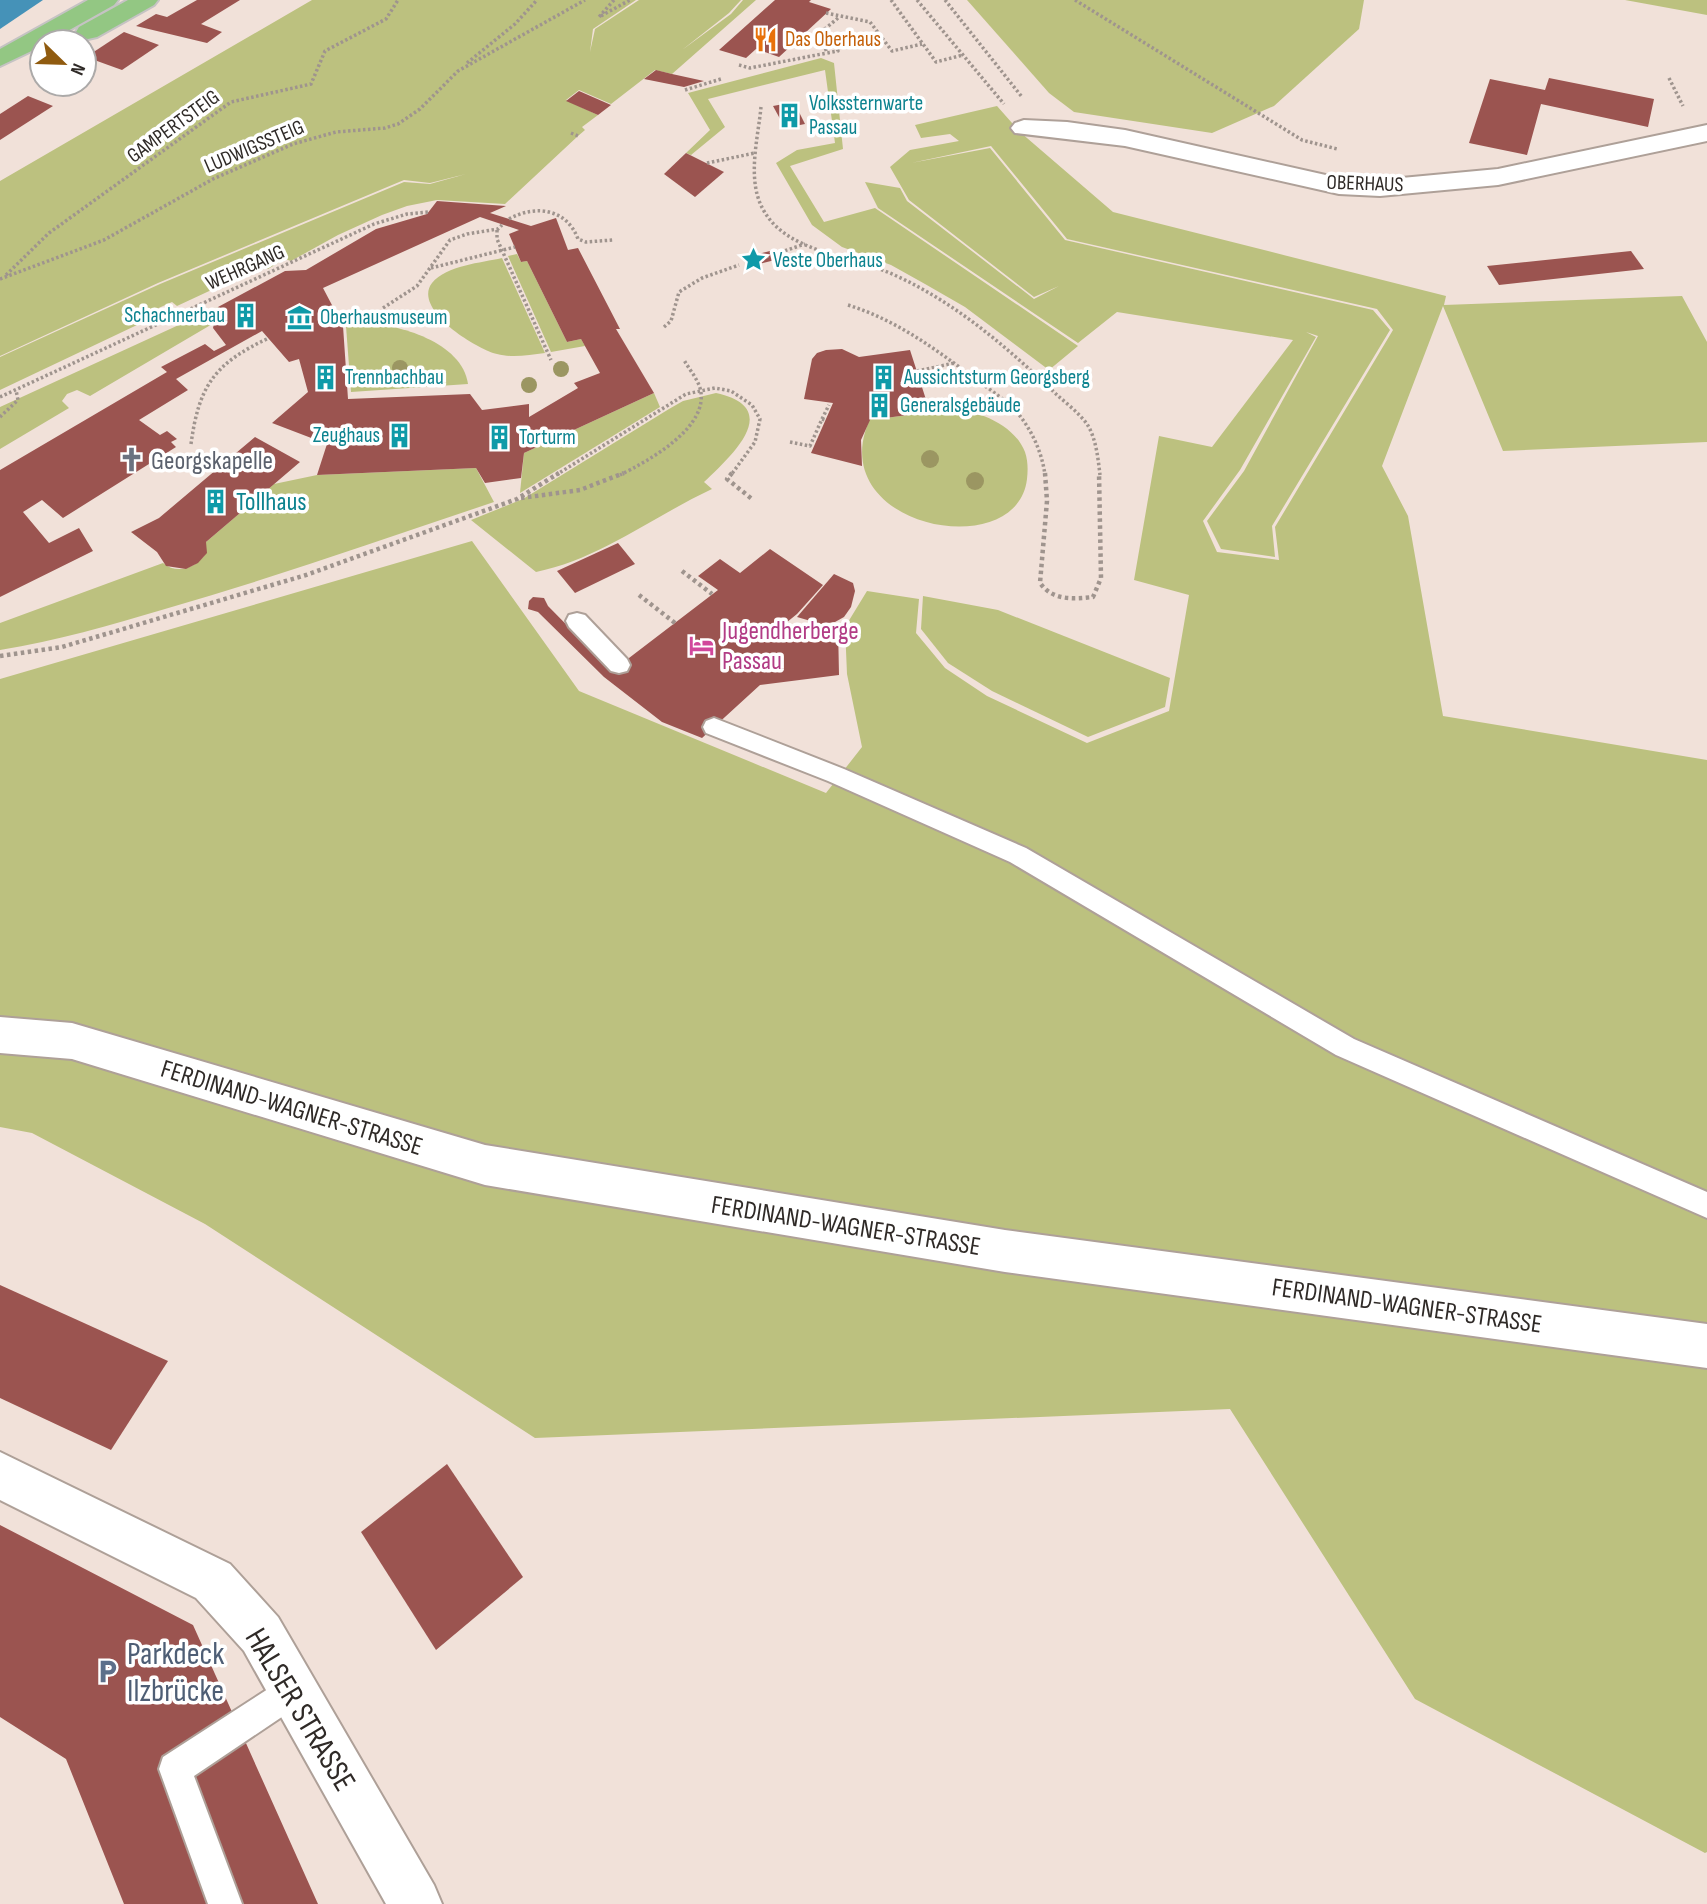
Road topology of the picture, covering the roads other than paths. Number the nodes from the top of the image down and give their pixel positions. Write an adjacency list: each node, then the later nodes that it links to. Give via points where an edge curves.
1 (106, 0): 4 (main road)
2 (146, 0): 3 (main road)
3 (95, 28)
4 (0, 59)
5 (28, 66): 6 (main road)
6 (0, 81)
7 (1035, 128): 8 (street, OBERHAUS, via 1125,138 1339,186 1380,188 1498,177)
8 (1707, 133)
9 (577, 621): 10 (lane)
10 (619, 665)
11 (714, 727): 13 (lane, via 1018,855 1345,1047)
12 (0, 1035): 14 (street, FERDINAND-WAGNER-STRASSE, via 72,1041 485,1165 1005,1251)
13 (1707, 1205)
14 (1707, 1346)
15 (0, 1475): 16 (street, HALSER STRASSE, via 213,1581 261,1634)
16 (293, 1690): 17 (lane, via 175,1769); 18 (street, HALSER STRASSE)
17 (225, 1904)
18 (415, 1904)

